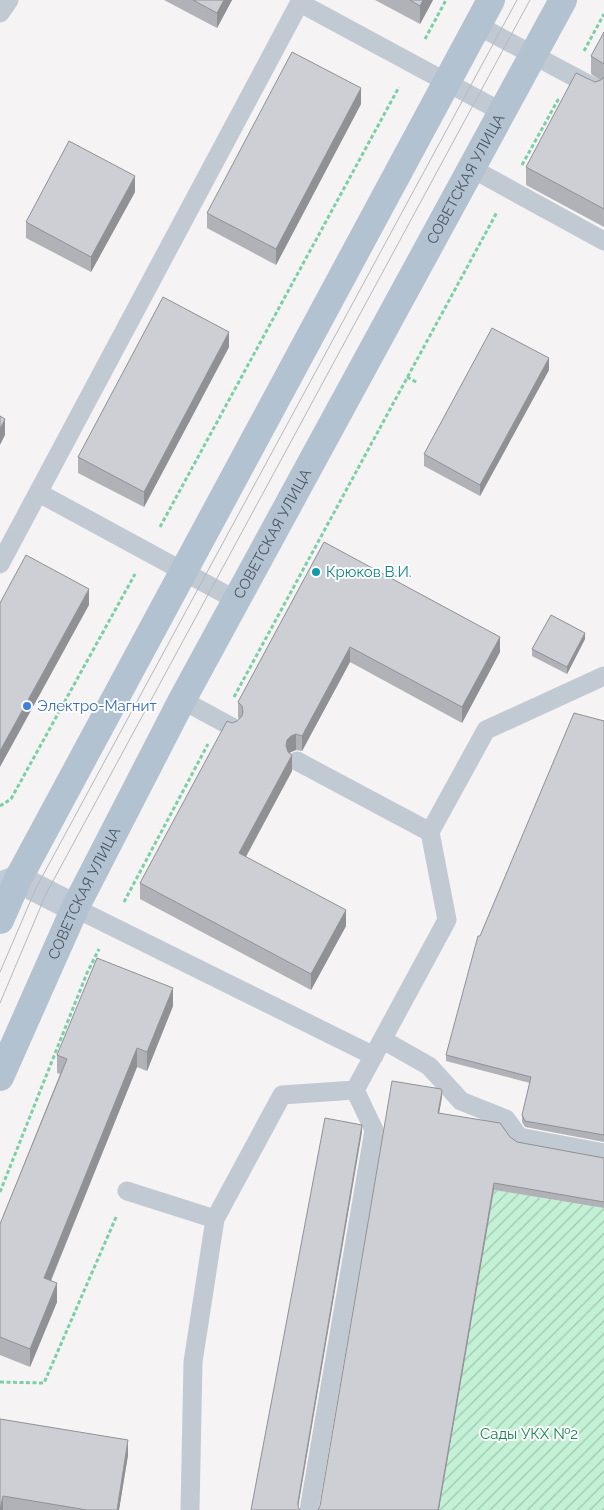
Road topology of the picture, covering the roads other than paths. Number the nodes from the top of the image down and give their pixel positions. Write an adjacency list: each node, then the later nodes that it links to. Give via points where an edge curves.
1 (9, 0): 5 (lane)
2 (491, 0): 6 (main road)
3 (563, 0): 7 (main road, СОВЕТСКАЯ УЛИЦА)
4 (301, 2): 8 (lane); 13 (lane)
5 (0, 14)
6 (477, 25): 7 (lane); 8 (main road)
7 (533, 55): 9 (lane); 10 (main road, СОВЕТСКАЯ УЛИЦА)
8 (446, 82): 10 (lane); 15 (main road)
9 (595, 88)
10 (502, 112): 11 (main road, СОВЕТСКАЯ УЛИЦА)
11 (471, 168): 12 (lane); 16 (main road, СОВЕТСКАЯ УЛИЦА)
12 (604, 241)
13 (39, 493): 14 (lane); 15 (lane)
14 (0, 564)
15 (182, 571): 16 (lane); 22 (main road)
16 (236, 600): 18 (main road, СОВЕТСКАЯ УЛИЦА)
17 (604, 676): 21 (lane, via 486,730)
18 (182, 700): 19 (lane); 23 (main road, СОВЕТСКАЯ УЛИЦА)
19 (226, 724)
20 (297, 761): 21 (lane)
21 (430, 832): 25 (lane, via 447,920)
22 (9, 883): 23 (main road); 24 (main road)
23 (75, 908): 25 (lane); 26 (main road, СОВЕТСКАЯ УЛИЦА)
24 (0, 920)
25 (378, 1048): 27 (lane); 28 (lane, via 429,1066 461,1100 506,1119 519,1137)
26 (0, 1076)
27 (355, 1090): 30 (lane, via 282,1095); 32 (lane, via 374,1130)
28 (604, 1152)
29 (127, 1191): 30 (lane)
30 (216, 1219): 31 (lane, via 193,1362)
31 (190, 1510)
32 (309, 1510)

